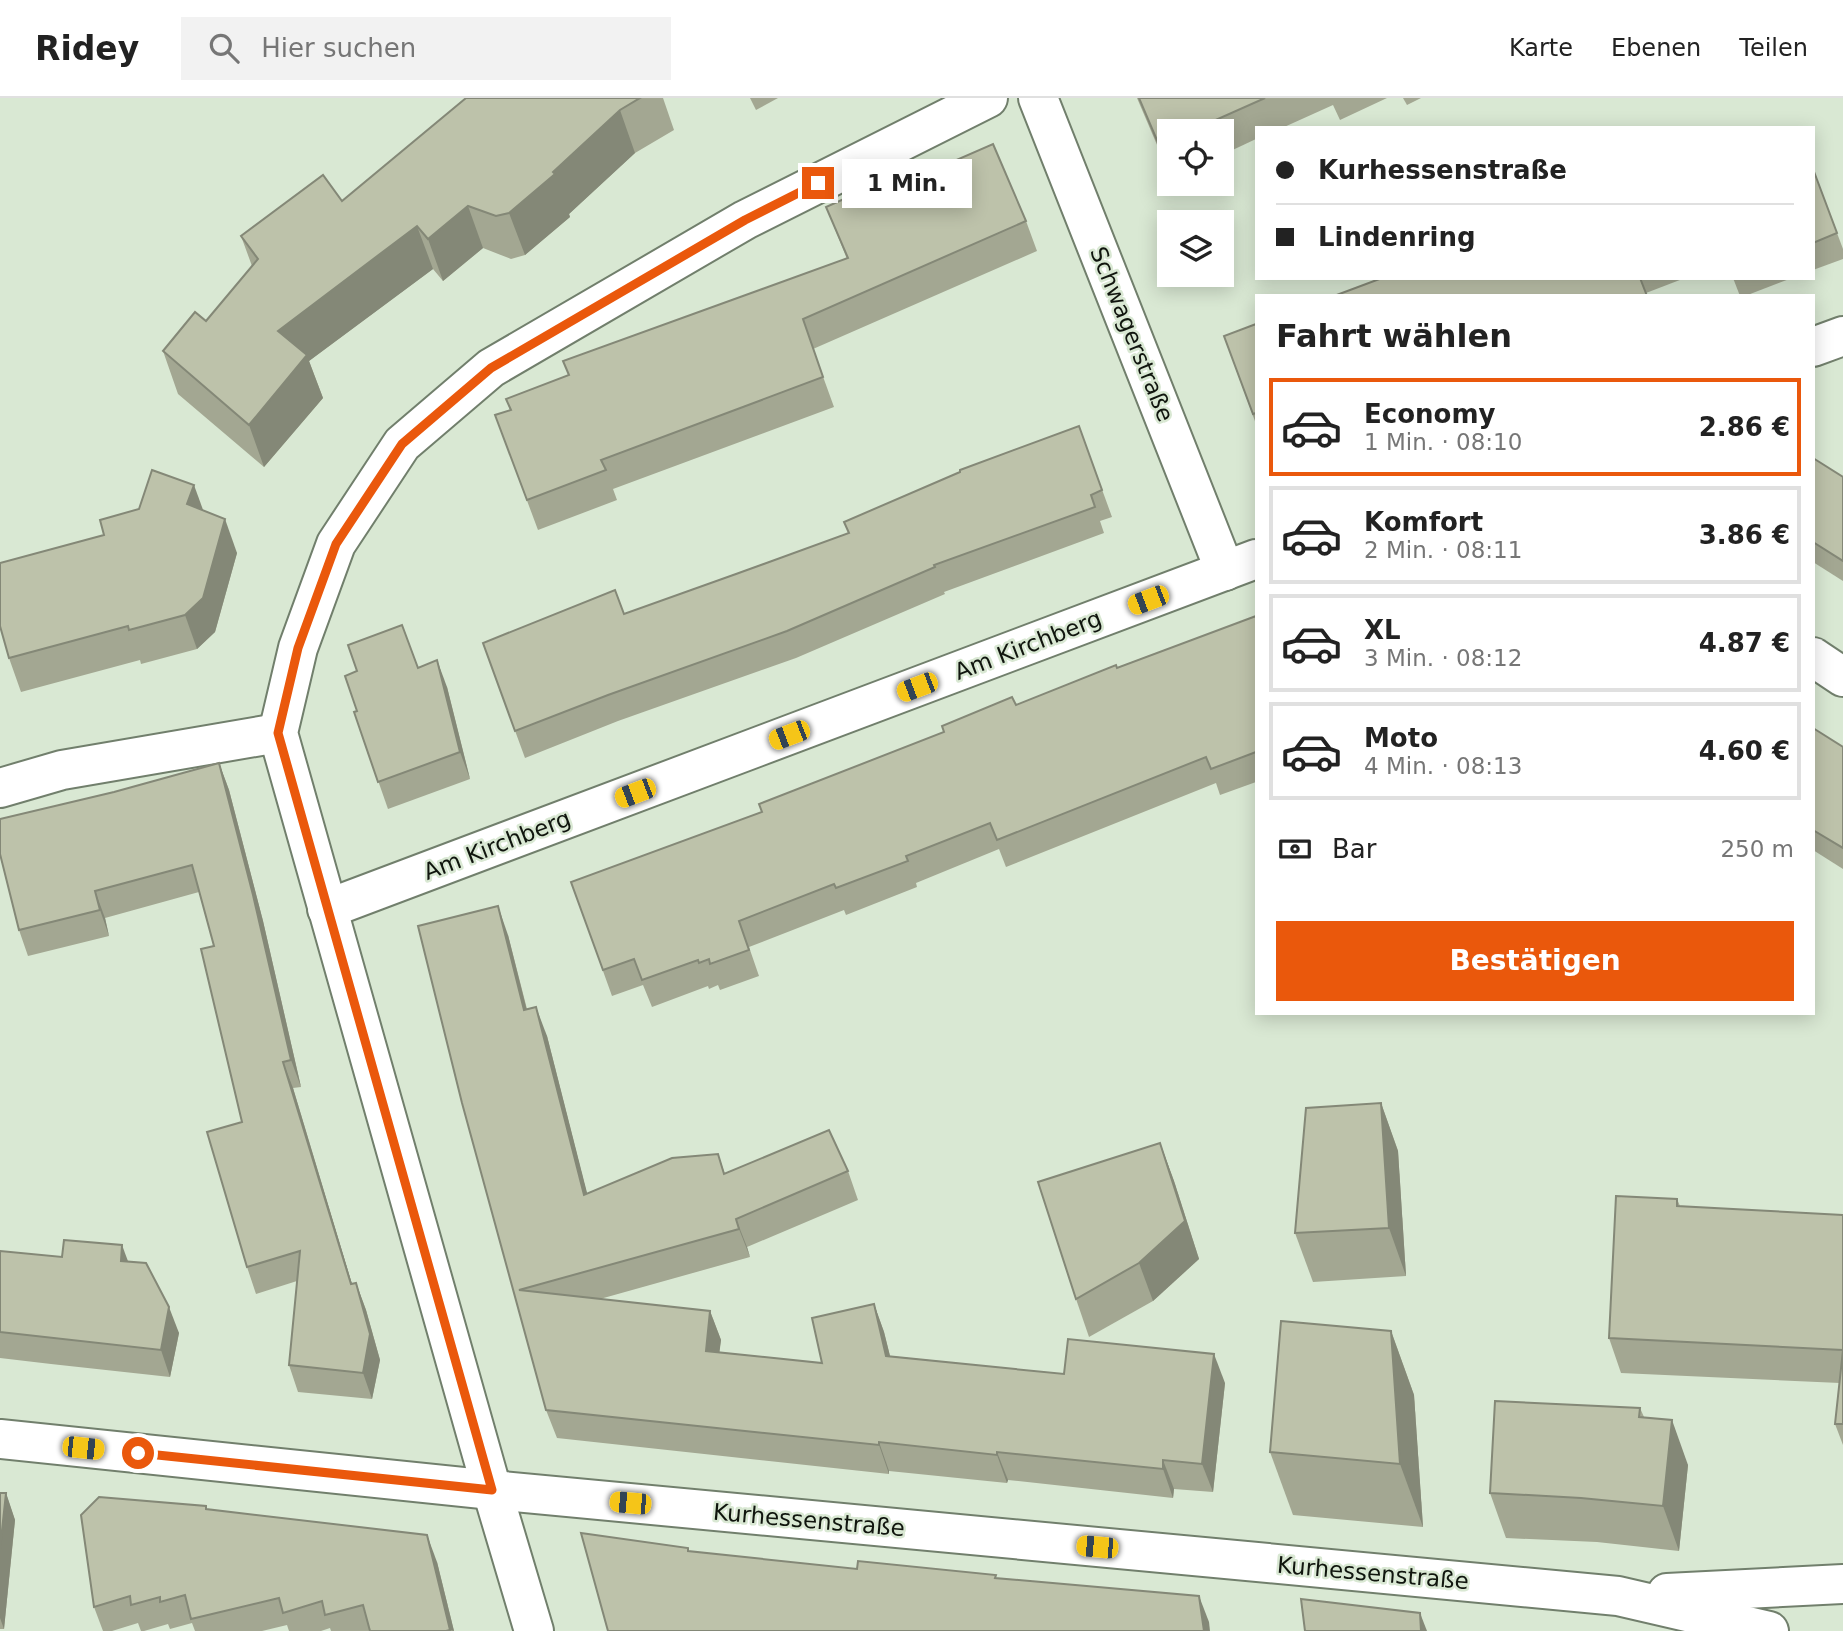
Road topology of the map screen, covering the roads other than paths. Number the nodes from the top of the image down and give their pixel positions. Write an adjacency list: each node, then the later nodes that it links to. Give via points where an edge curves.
1 (988, 98): 8 (street, via 745,220 491,368 402,444 336,544 298,648)
2 (1038, 98): 5 (street, Schwagerstraße)
3 (1843, 336): 4 (street)
4 (1815, 346)
5 (1241, 565): 10 (street, Am Kirchberg)
6 (1815, 658): 7 (street)
7 (1843, 677)
8 (278, 733): 9 (street, via 62,770); 10 (street)
9 (0, 788)
10 (327, 909): 12 (street)
11 (0, 1439): 12 (street, Kurhessenstraße)
12 (492, 1490): 14 (street, Kurhessenstraße); 16 (street)
13 (1843, 1584): 14 (street, Kurhessenstraße)
14 (1618, 1596): 15 (street, Kurhessenstraße)
15 (1756, 1629)
16 (534, 1631)

